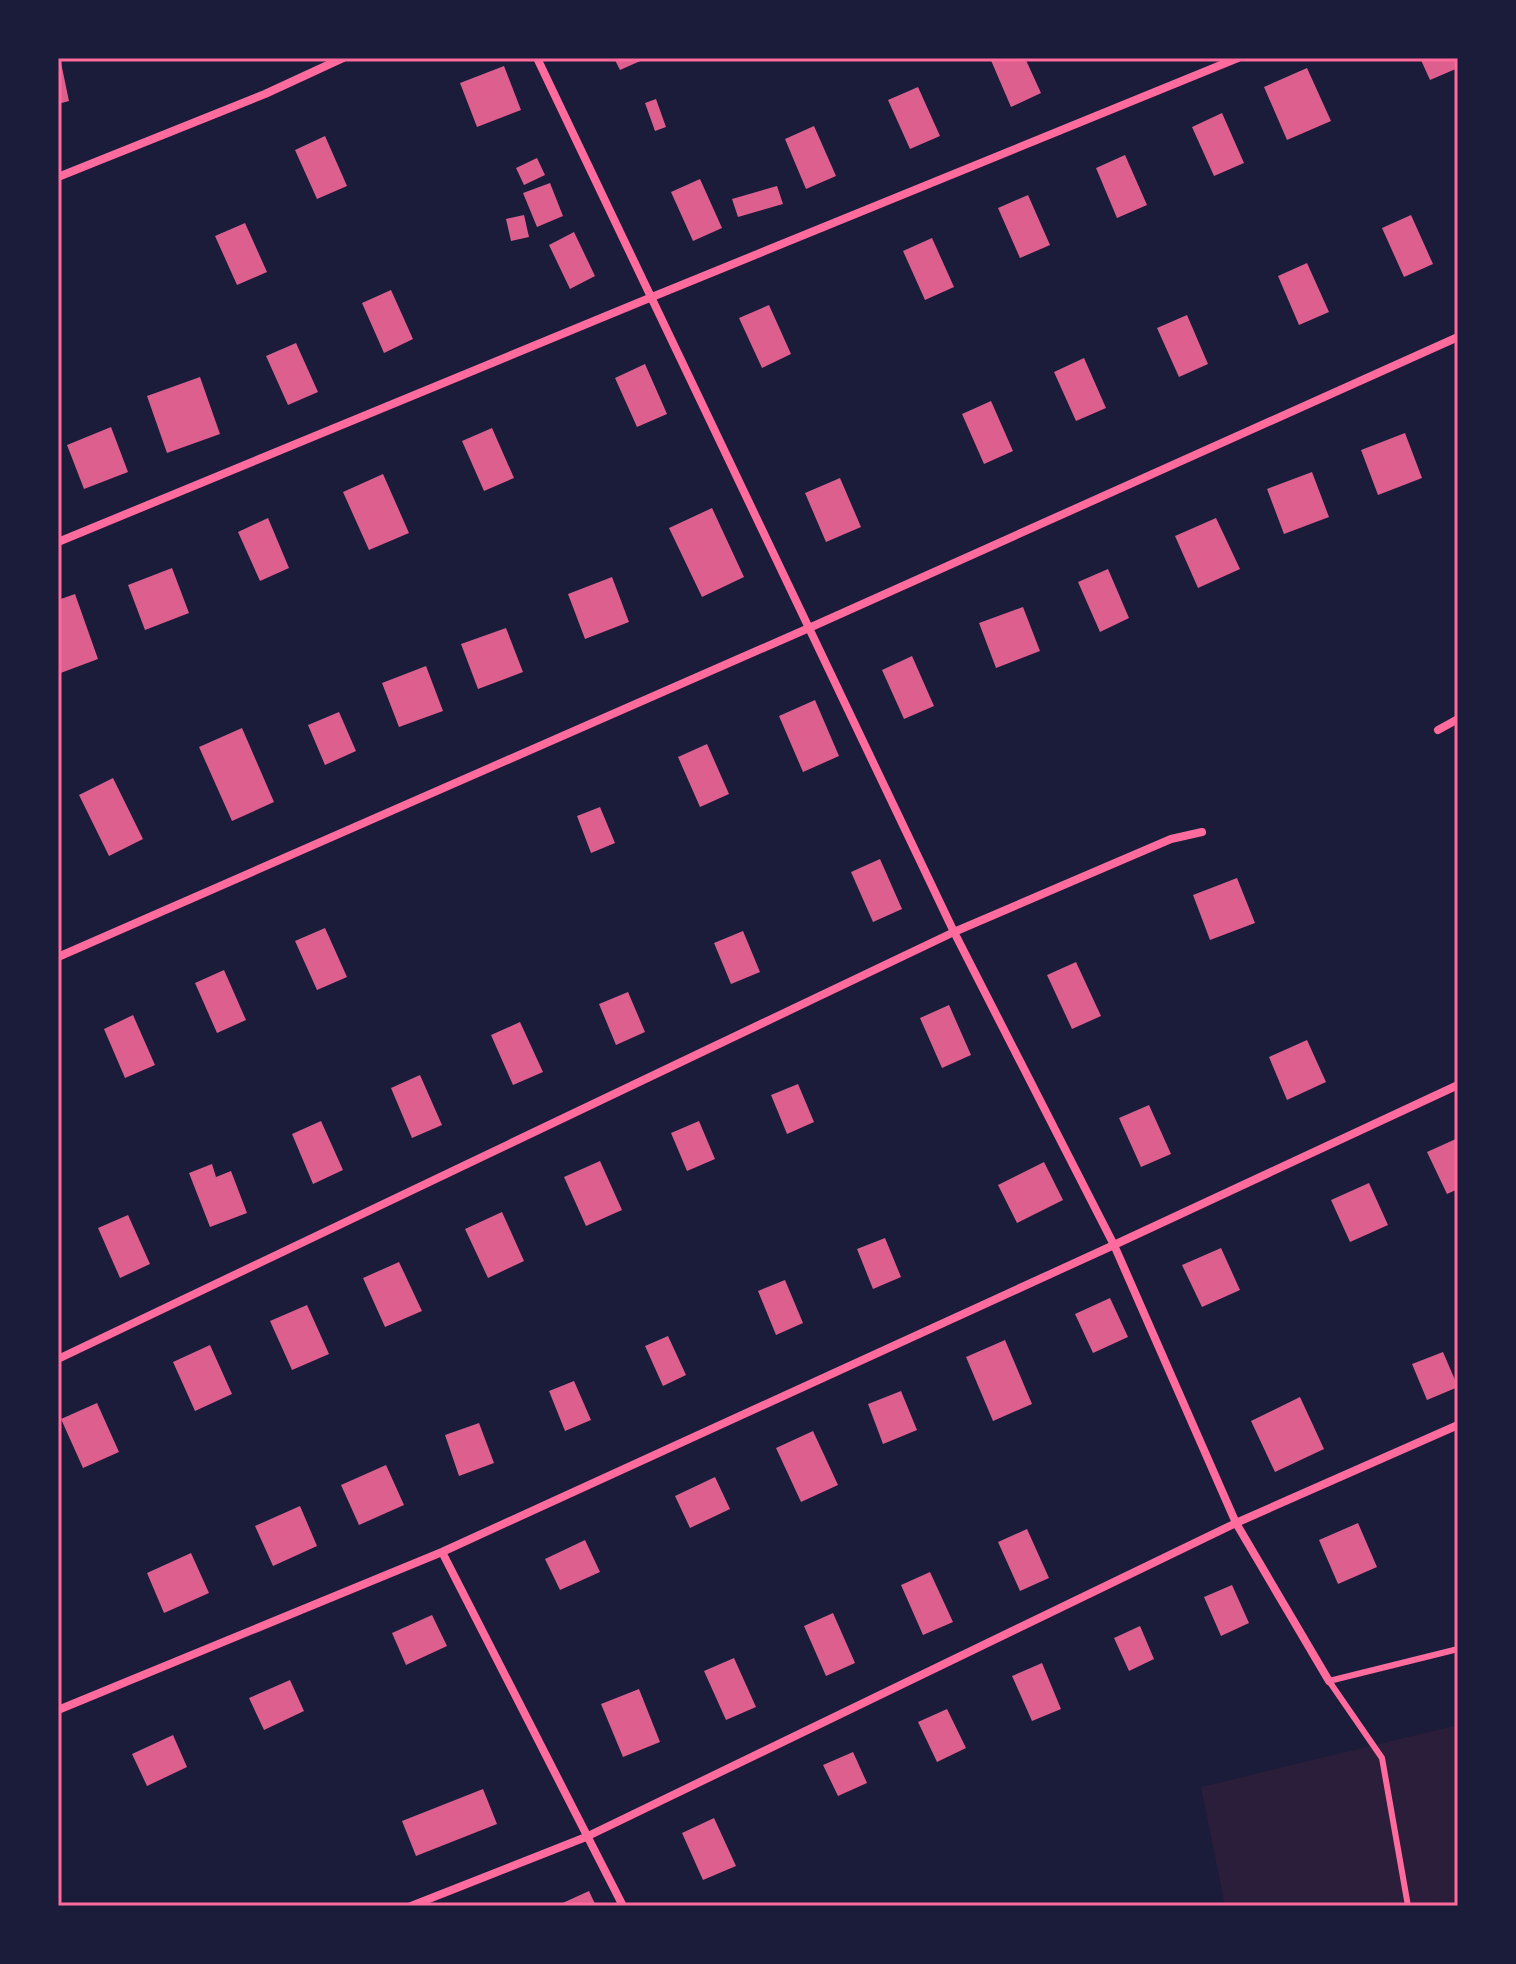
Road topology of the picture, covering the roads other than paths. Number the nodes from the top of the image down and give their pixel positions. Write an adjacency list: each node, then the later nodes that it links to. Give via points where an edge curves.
1 (343, 58): 4 (street)
2 (537, 58): 5 (street)
3 (1238, 58): 5 (street)
4 (58, 177)
5 (652, 297): 7 (street); 8 (street)
6 (1458, 337): 8 (street)
7 (58, 542)
8 (809, 628): 12 (street); 13 (street)
9 (1458, 719): 10 (street)
10 (1438, 730)
11 (1202, 832): 12 (street, via 1171,839)
12 (954, 932): 15 (street); 16 (street)
13 (58, 957)
14 (1458, 1085): 15 (street)
15 (1114, 1245): 18 (street); 19 (street)
16 (58, 1359)
17 (1458, 1425): 18 (street)
18 (1236, 1523): 21 (street); 23 (street)
19 (442, 1552): 22 (street); 23 (street)
20 (1458, 1649): 21 (lane)
21 (1329, 1681): 26 (lane, via 1382,1758)
22 (58, 1710)
23 (586, 1837): 24 (street); 25 (street)
24 (411, 1906)
25 (623, 1906)
26 (1408, 1906)

